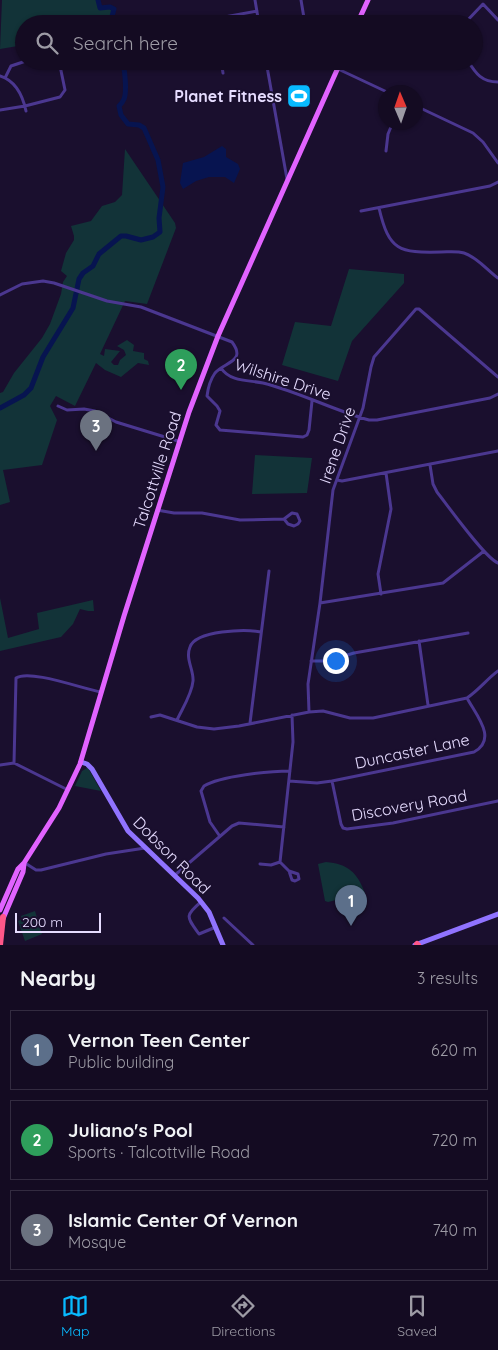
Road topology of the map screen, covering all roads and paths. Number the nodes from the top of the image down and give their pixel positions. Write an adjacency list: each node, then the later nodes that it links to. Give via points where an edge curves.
1 (255, 0): 6 (street)
2 (301, 0): 9 (street)
3 (368, 0): 10 (main road)
4 (486, 0): 5 (street)
5 (483, 4): 11 (street); 12 (street)
6 (257, 11): 7 (street); 8 (street)
7 (235, 15)
8 (258, 15)
9 (304, 15)
10 (361, 15)
11 (473, 15)
12 (498, 20)
13 (15, 64): 22 (street)
14 (61, 70): 25 (street, via 63,94 56,99)
15 (222, 70): 20 (street)
16 (268, 70): 32 (street)
17 (338, 70): 32 (main road, Talcottville Road)
18 (340, 70): 24 (street)
19 (474, 70): 23 (street, via 485,81)
20 (223, 73)
21 (0, 76): 22 (street)
22 (5, 78): 25 (street, via 16,88)
23 (498, 82)
24 (378, 88)
25 (25, 106): 27 (street); 28 (street)
26 (423, 109): 31 (street, via 473,133)
27 (0, 110)
28 (26, 111)
29 (390, 130): 30 (street)
30 (386, 151)
31 (498, 162)
32 (288, 179): 38 (main road, Talcottville Road)
33 (498, 182): 34 (street)
34 (379, 208): 35 (street); 36 (street, via 386,232 405,251 470,255)
35 (361, 211)
36 (498, 278)
37 (0, 296): 38 (street, via 22,284 54,283 107,301 141,307)
38 (218, 336): 39 (street, Wilshire Drive, via 232,342 237,354 235,360); 45 (main road, Talcottville Road)
39 (221, 368): 42 (street, Wilshire Drive, via 231,377 263,383); 42 (street, via 215,373 207,396 220,411 216,425 220,430 303,437 309,430)
40 (498, 377): 44 (street, Irene Drive, via 416,309 372,361)
41 (498, 394): 44 (street, Wilshire Drive, via 377,420)
42 (312, 401): 44 (street, Wilshire Drive)
43 (58, 406): 45 (street, via 67,410 95,411 116,422)
44 (359, 417): 49 (street, Irene Drive)
45 (178, 441): 50 (main road, Talcottville Road)
46 (498, 452): 47 (street)
47 (430, 465): 48 (street); 52 (street, via 437,492)
48 (386, 473): 49 (street); 55 (street, via 391,509 378,574)
49 (337, 480): 56 (street, Irene Drive, via 332,496)
50 (157, 510): 51 (street, via 240,520); 62 (main road, Talcottville Road)
51 (284, 519): 51 (street, via 292,513 297,514 300,521 294,526)
52 (484, 551): 53 (street); 55 (street, via 444,583)
53 (498, 563)
54 (269, 571): 57 (street)
55 (381, 594): 56 (street)
56 (320, 603): 60 (street, Irene Drive)
57 (261, 632): 68 (street, via 234,631 201,636 195,640 188,656 192,687); 69 (street)
58 (468, 633): 59 (street)
59 (419, 642): 60 (street, via 327,661); 64 (street)
60 (311, 661): 65 (street, Irene Drive)
61 (498, 671): 63 (street)
62 (101, 692): 70 (main road, Talcottville Road); 71 (street, via 42,677 20,675 16,678)
63 (467, 698): 64 (street); 75 (street, Duncaster Lane, via 486,726 487,740 481,749)
64 (428, 706): 65 (street, via 363,719 323,711)
65 (309, 712): 66 (street)
66 (292, 715): 69 (street); 73 (street)
67 (151, 717): 68 (street, via 160,715)
68 (177, 720): 69 (street, via 197,728 214,729)
69 (250, 723)
70 (81, 762): 76 (main road, Talcottville Road); 80 (street, Dobson Road, via 92,769 128,831)
71 (14, 763): 72 (street); 76 (street)
72 (0, 765)
73 (290, 771): 74 (street); 79 (street, via 217,780 204,786 201,791 210,822)
74 (289, 781): 75 (street, Duncaster Lane); 78 (street)
75 (332, 781): 77 (street, Discovery Road, via 341,824 347,829)
76 (69, 790): 82 (main road, Talcottville Road)
77 (498, 801)
78 (284, 827): 79 (street, via 238,823); 81 (street)
79 (219, 835): 85 (street)
80 (145, 848): 82 (street, via 42,870); 85 (street, Dobson Road)
81 (280, 862): 83 (street); 84 (street)
82 (24, 863): 87 (main road, Talcottville Road); 89 (main road, Talcottville Road)
83 (260, 864)
84 (289, 871)
85 (175, 876): 86 (street, Dobson Road)
86 (201, 902): 92 (street, Dobson Road); 92 (street, via 190,911 189,920 200,934)
87 (0, 910)
88 (498, 914): 96 (street)
89 (3, 917): 91 (main road, Talcottville Road); 93 (highway)
90 (224, 918): 95 (street)
91 (0, 926)
92 (216, 927): 94 (street, Dobson Road)
93 (0, 945)
94 (222, 945)
95 (254, 945)
96 (417, 945)

